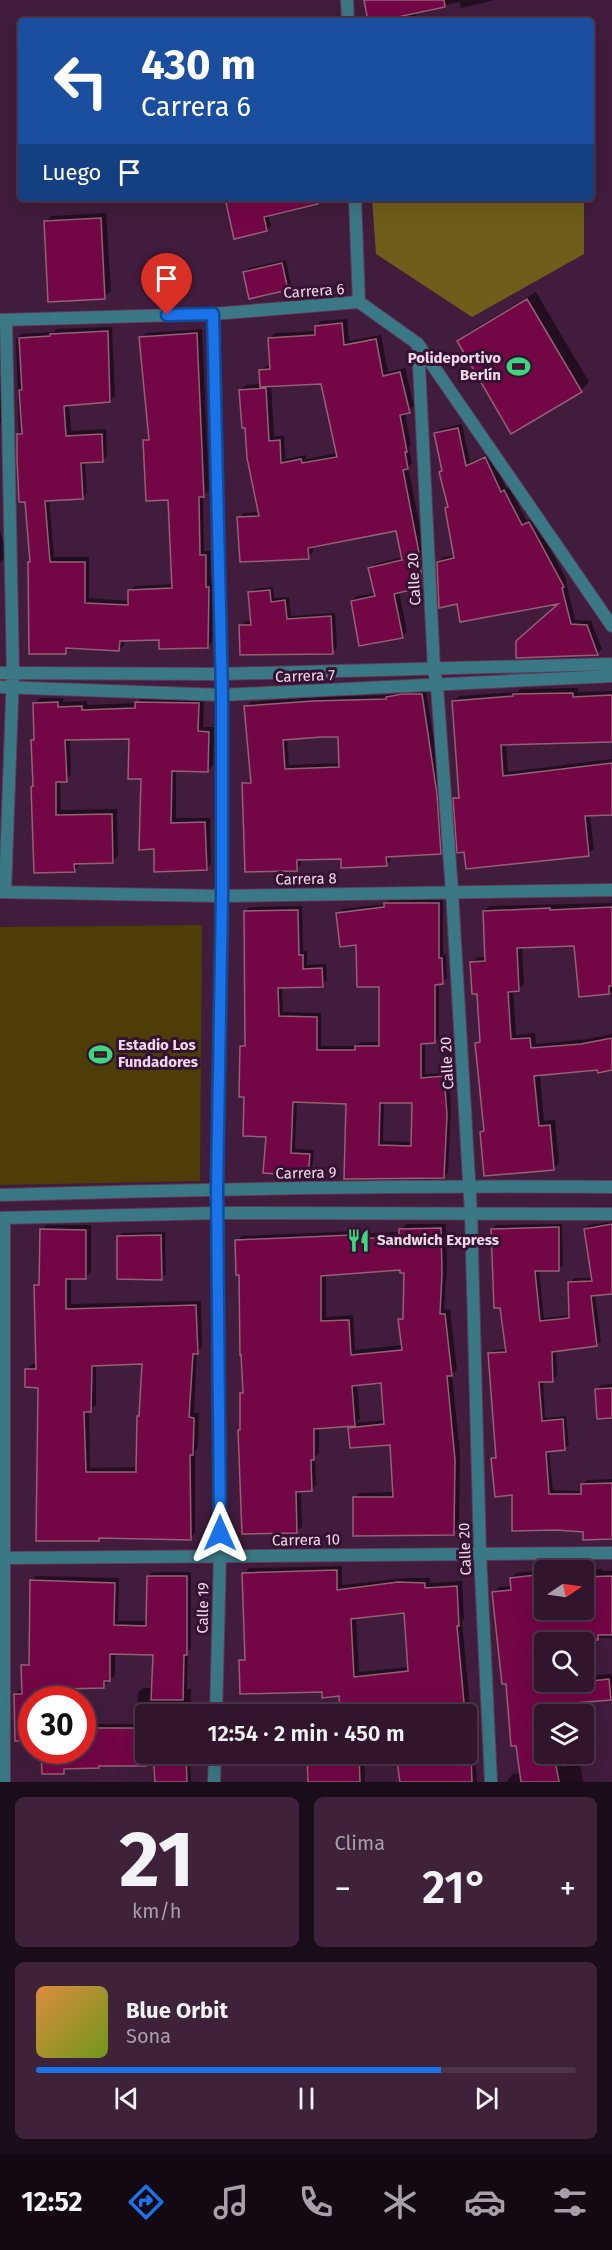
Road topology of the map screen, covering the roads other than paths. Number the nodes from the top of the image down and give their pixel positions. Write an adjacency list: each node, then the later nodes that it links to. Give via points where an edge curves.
1 (347, 0): 2 (street)
2 (348, 18)
3 (355, 201): 4 (street)
4 (359, 302): 5 (street, Carrera 6); 7 (street, Carrera 6)
5 (213, 314): 6 (street, Carrera 6); 13 (street, Calle 19)
6 (3, 320): 12 (street)
7 (418, 344): 8 (street, Carrera 6); 10 (street, Calle 20)
8 (612, 626)
9 (612, 664): 10 (street, Carrera 7)
10 (434, 669): 13 (street, Carrera 7); 15 (street, Calle 20)
11 (0, 673): 12 (street, Carrera 7)
12 (14, 673): 13 (street, Carrera 7); 17 (street)
13 (221, 674): 18 (street, Calle 19)
14 (612, 676): 15 (street, Carrera 7)
15 (437, 686): 18 (street, Carrera 7); 21 (street, Calle 20)
16 (0, 687): 17 (street, Carrera 7)
17 (13, 687): 18 (street, Carrera 7); 20 (street)
18 (222, 695): 22 (street, Calle 19)
19 (612, 890): 21 (street, Carrera 8)
20 (2, 892): 22 (street, Carrera 8)
21 (452, 892): 22 (street, Carrera 8); 23 (street, Calle 20)
22 (222, 896): 25 (street, Calle 19)
23 (470, 1185): 24 (street, Carrera 9); 25 (street, Carrera 9); 27 (street, Calle 20)
24 (612, 1187)
25 (217, 1189): 26 (street, Carrera 9); 28 (street, Calle 19)
26 (0, 1195)
27 (471, 1213): 28 (street); 29 (street); 31 (street, Calle 20)
28 (218, 1214): 30 (street); 33 (street, Calle 19)
29 (612, 1214)
30 (2, 1218): 34 (street)
31 (480, 1553): 32 (street, Carrera 10); 33 (street, Carrera 10); 39 (street, Calle 20)
32 (612, 1553)
33 (220, 1556): 34 (street, Carrera 10); 35 (street, Calle 19)
34 (2, 1558): 37 (street)
35 (216, 1704)
36 (215, 1764): 38 (street)
37 (4, 1782)
38 (214, 1782)
39 (491, 1782)

